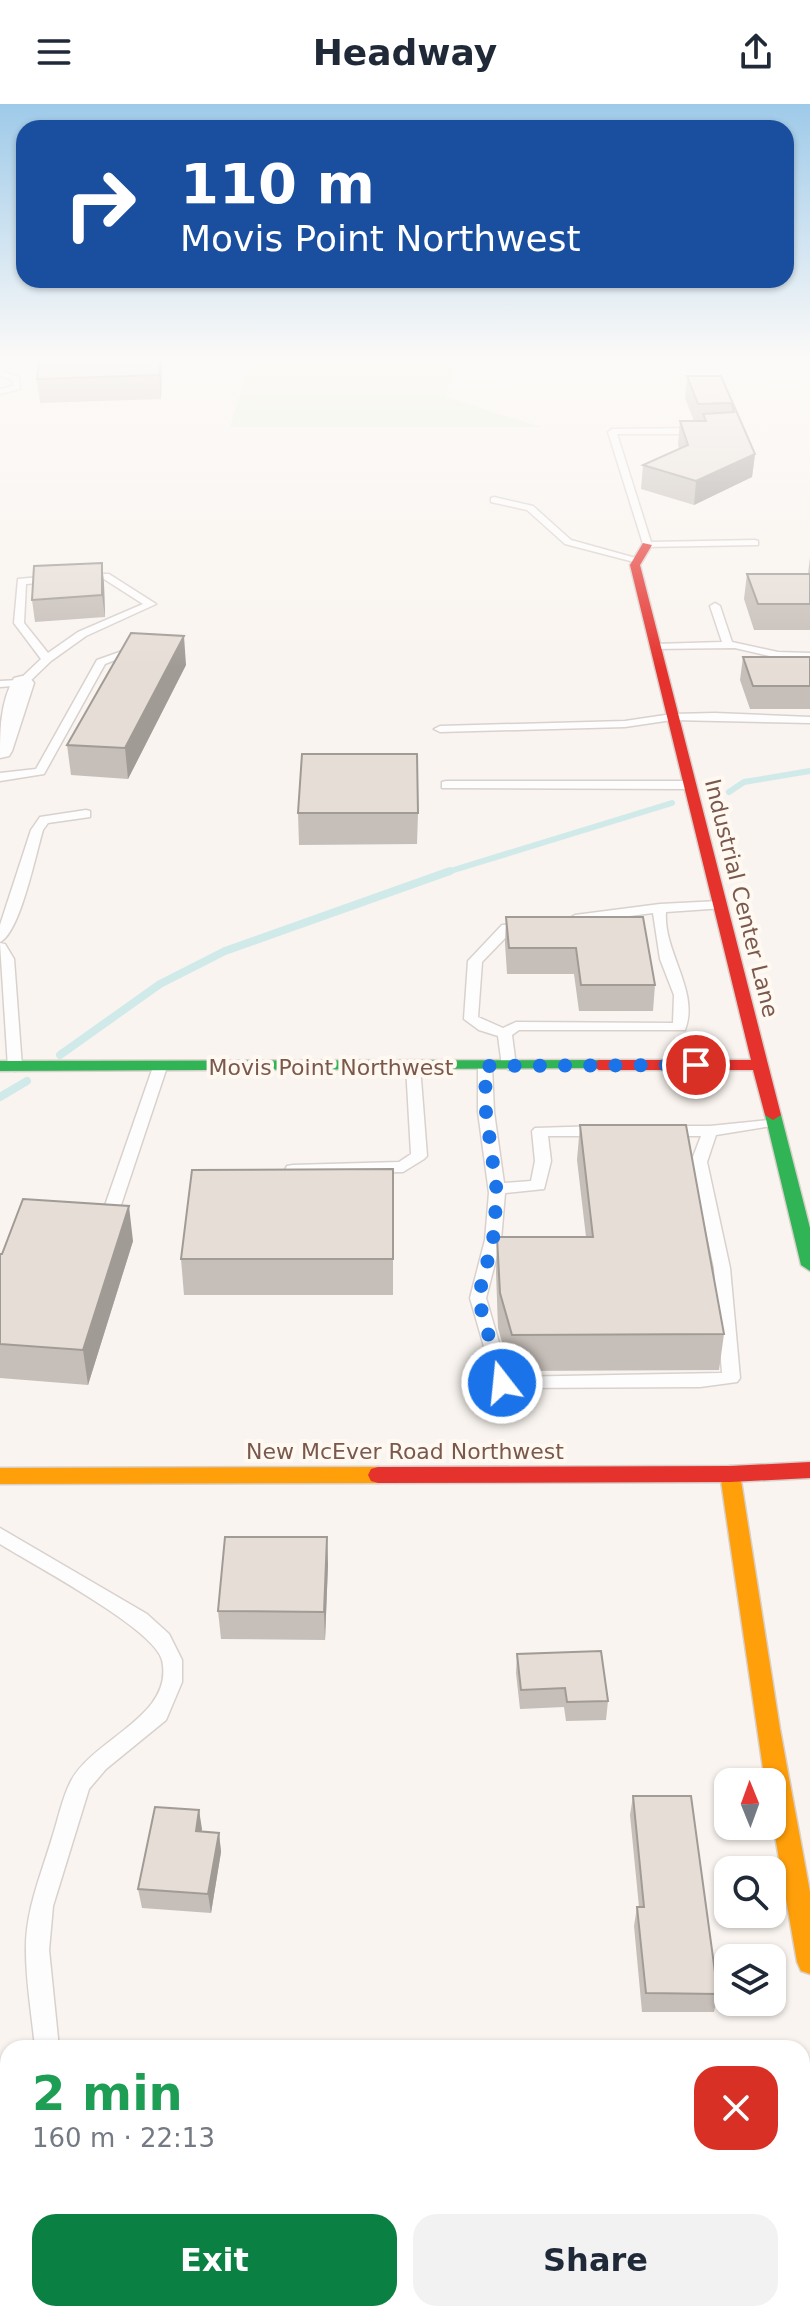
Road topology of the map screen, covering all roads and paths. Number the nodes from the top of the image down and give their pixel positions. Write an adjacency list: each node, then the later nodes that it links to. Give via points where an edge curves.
1 (620, 462): 4 (lane)
2 (494, 500): 4 (lane, via 530,508 568,542)
3 (755, 543): 4 (lane)
4 (643, 552): 8 (street, Industrial Center Lane, via 635,565)
5 (715, 606): 6 (lane)
6 (728, 645): 8 (lane); 9 (lane)
7 (146, 647): 16 (lane, via 101,662 40,772)
8 (655, 647): 12 (street, Industrial Center Lane)
9 (810, 656)
10 (47, 659): 10 (lane, via 82,634 151,604 106,576 21,581 19,623); 11 (lane)
11 (11, 683): 15 (street)
12 (672, 717): 13 (lane); 14 (lane, via 625,724); 18 (street, Industrial Center Lane)
13 (810, 720)
14 (440, 729)
15 (0, 751)
16 (0, 777)
17 (446, 785): 18 (lane)
18 (689, 785): 20 (street, Industrial Center Lane)
19 (86, 814): 24 (lane, via 44,820 37,830)
20 (719, 905): 21 (lane); 27 (street, Industrial Center Lane)
21 (660, 908): 22 (lane); 26 (lane, via 667,959 681,995 680,1027 516,1026)
22 (553, 922)
23 (537, 924): 26 (lane, via 507,928 475,961 471,1019)
24 (0, 938)
25 (0, 947): 28 (lane, via 7,959)
26 (505, 1033): 31 (lane)
27 (759, 1065): 31 (street, Movis Point Northwest); 33 (street, Industrial Center Lane)
28 (7, 1066): 32 (street, Movis Point Northwest)
29 (413, 1066): 30 (street, Movis Point Northwest); 32 (street, Movis Point Northwest); 37 (lane, via 419,1156 403,1167)
30 (485, 1066): 31 (street, Movis Point Northwest); 38 (lane)
31 (509, 1066)
32 (160, 1067): 40 (lane)
33 (773, 1122): 36 (lane); 39 (street, Industrial Center Lane)
34 (618, 1131): 38 (lane, via 540,1131 543,1161 538,1185)
35 (649, 1131): 36 (lane)
36 (710, 1131): 38 (lane, via 699,1162 722,1268 731,1378 502,1383 478,1298 493,1240)
37 (278, 1170)
38 (496, 1189)
39 (803, 1208): 41 (street, Industrial Center Lane)
40 (110, 1214)
41 (810, 1265)
42 (810, 1470): 43 (street, New McEver Road Northwest)
43 (730, 1474): 44 (street, New McEver Road Northwest); 46 (street)
44 (0, 1476)
45 (0, 1535): 47 (lane, via 140,1620 162,1640 172,1660 172,1682 159,1714 98,1762 80,1785 42,1906 37,1950)
46 (810, 1962)
47 (46, 2040)

